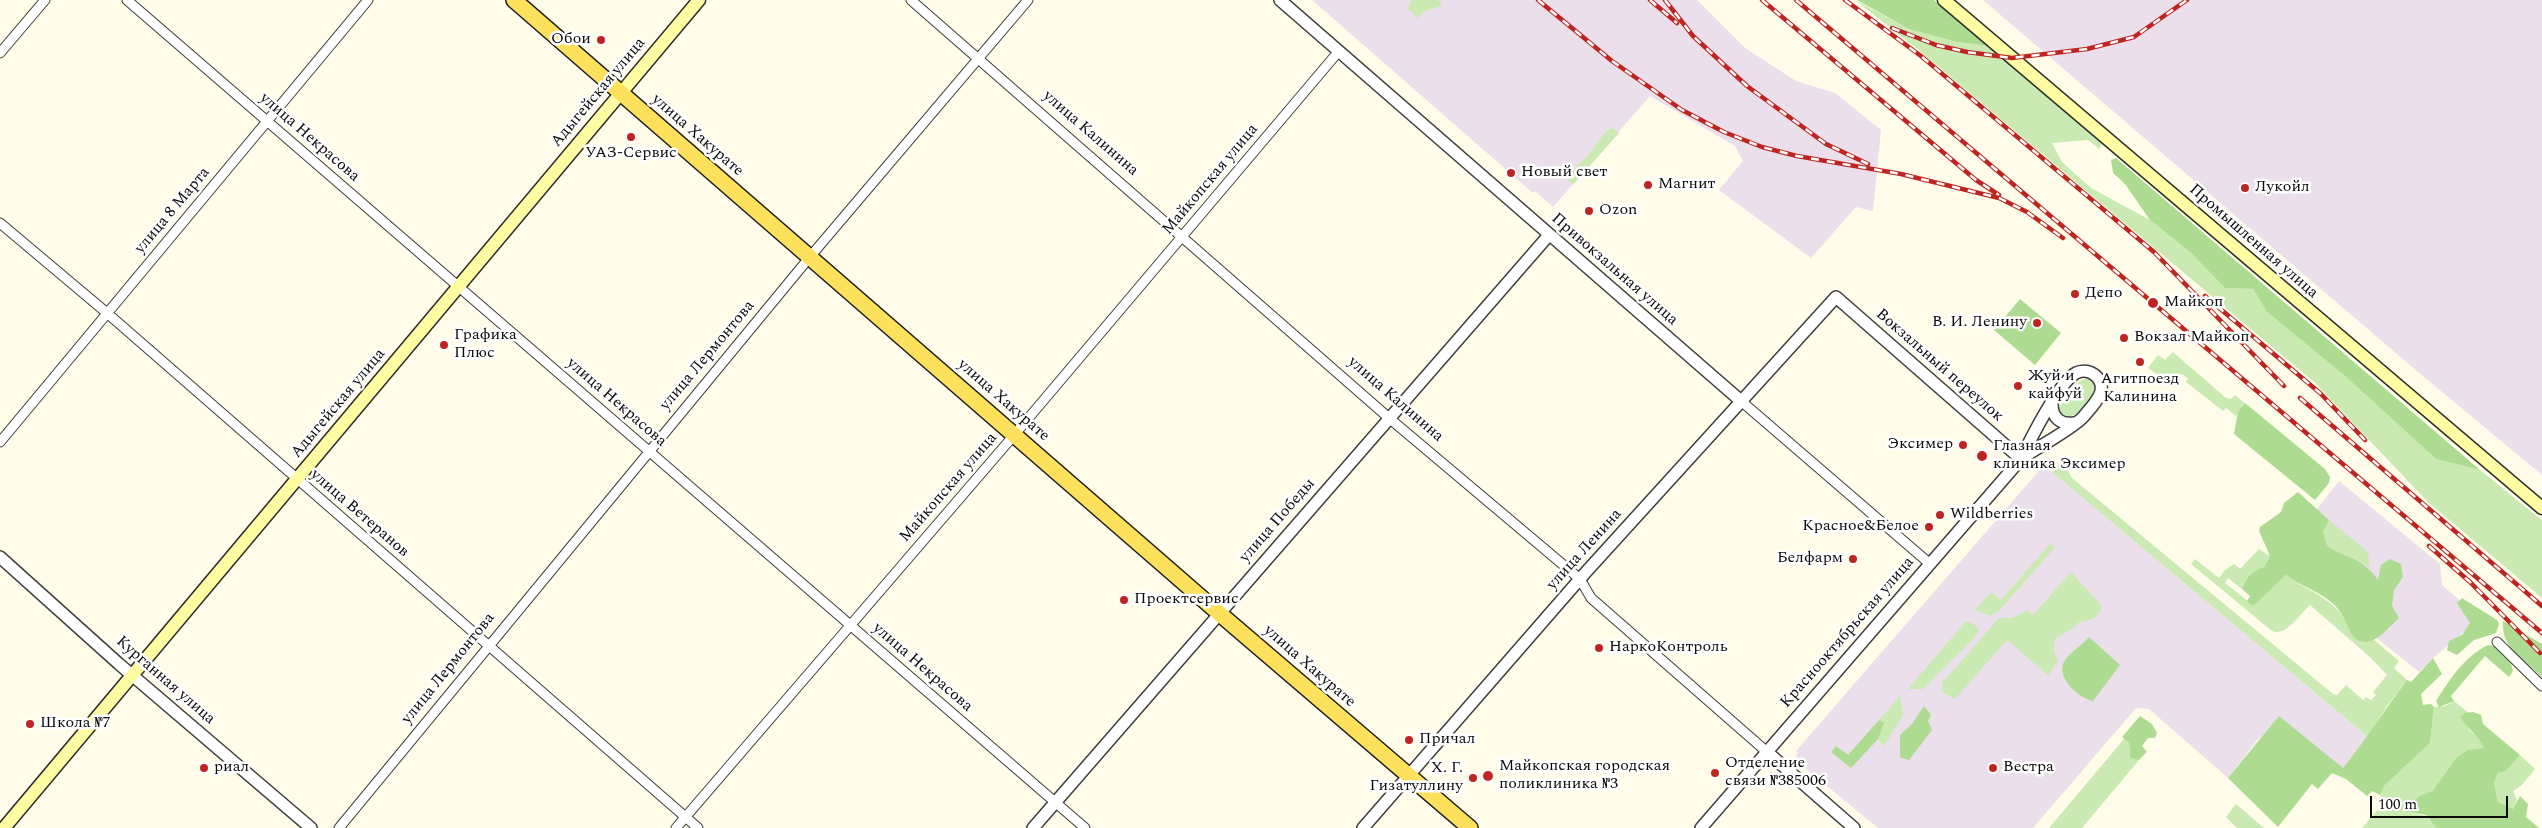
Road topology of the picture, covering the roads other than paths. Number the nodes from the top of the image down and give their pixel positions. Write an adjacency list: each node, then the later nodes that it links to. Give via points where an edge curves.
1 (45, 0): 11 (street)
2 (127, 0): 14 (street, улица Некрасова)
3 (368, 0): 14 (street, улица 8 Марта)
4 (514, 0): 13 (main road, улица Хакурате)
5 (699, 0): 13 (main road, Адыгейская улица)
6 (911, 0): 12 (street, улица Калинина)
7 (1028, 0): 12 (street, улица Лермонтова)
8 (1280, 0): 10 (street, Привокзальная улица)
9 (1944, 0): 31 (main road, Промышленная улица)
10 (1339, 51): 16 (street, Привокзальная улица); 17 (street, Майкопская улица)
11 (0, 53)
12 (978, 59): 17 (street, улица Калинина); 18 (street, улица Лермонтова)
13 (621, 93): 18 (main road, улица Хакурате); 19 (main road, Адыгейская улица)
14 (268, 122): 19 (street, улица Некрасова); 21 (street, улица 8 Марта)
15 (0, 223): 21 (street, улица Ветеранов)
16 (1549, 235): 22 (street, Привокзальная улица); 24 (street, улица Победы)
17 (1182, 237): 24 (street, улица Калинина); 26 (street, Майкопская улица)
18 (809, 258): 26 (main road, улица Хакурате); 28 (street, улица Лермонтова)
19 (458, 287): 28 (street, улица Некрасова); 30 (main road, Адыгейская улица)
20 (1836, 297): 22 (street, улица Ленина); 29 (street, Вокзальный переулок)
21 (107, 312): 27 (street, улица 8 Марта); 30 (street, улица Ветеранов)
22 (1741, 401): 33 (street, Привокзальная улица); 34 (street, улица Ленина)
23 (2052, 404): 25 (street, via 2057,420 2068,424); 25 (street, via 2074,374 2084,371 2095,374 2101,384 2100,395); 29 (street)
24 (1389, 418): 34 (street, улица Калинина); 35 (street, улица Победы)
25 (2076, 422): 29 (street)
26 (1015, 434): 35 (main road, улица Хакурате); 36 (street, Майкопская улица)
27 (0, 442)
28 (648, 451): 36 (street, улица Некрасова); 38 (street, улица Лермонтова)
29 (2021, 459): 33 (street, Краснооктябрьская улица)
30 (297, 480): 38 (street, улица Ветеранов); 39 (main road, Адыгейская улица)
31 (2542, 508)
32 (0, 557): 39 (street, Курганная улица)
33 (1929, 563): 41 (street, Краснооктябрьская улица)
34 (1580, 580): 41 (street, улица Калинина, via 1591,598); 42 (street, улица Ленина)
35 (1220, 614): 42 (main road, улица Хакурате); 43 (street, улица Победы)
36 (850, 625): 43 (street, улица Некрасова); 44 (street, Майкопская улица)
37 (2497, 642): 40 (street)
38 (488, 645): 44 (street, улица Ветеранов); 47 (street, улица Лермонтова)
39 (134, 676): 45 (main road, Адыгейская улица); 46 (street, Курганная улица)
40 (2542, 686)
41 (1766, 752): 54 (street, Краснооктябрьская улица); 55 (street, улица Калинина)
42 (1409, 777): 52 (street, улица Ленина); 53 (main road, улица Хакурате)
43 (1056, 802): 50 (street, улица Победы); 51 (street, улица Некрасова)
44 (685, 817): 48 (street, Майкопская улица); 49 (street, улица Ветеранов)
45 (4, 828)
46 (312, 828)
47 (338, 828)
48 (676, 828)
49 (698, 828)
50 (1033, 828)
51 (1085, 828)
52 (1363, 828)
53 (1470, 828)
54 (1701, 828)
55 (1854, 828)

